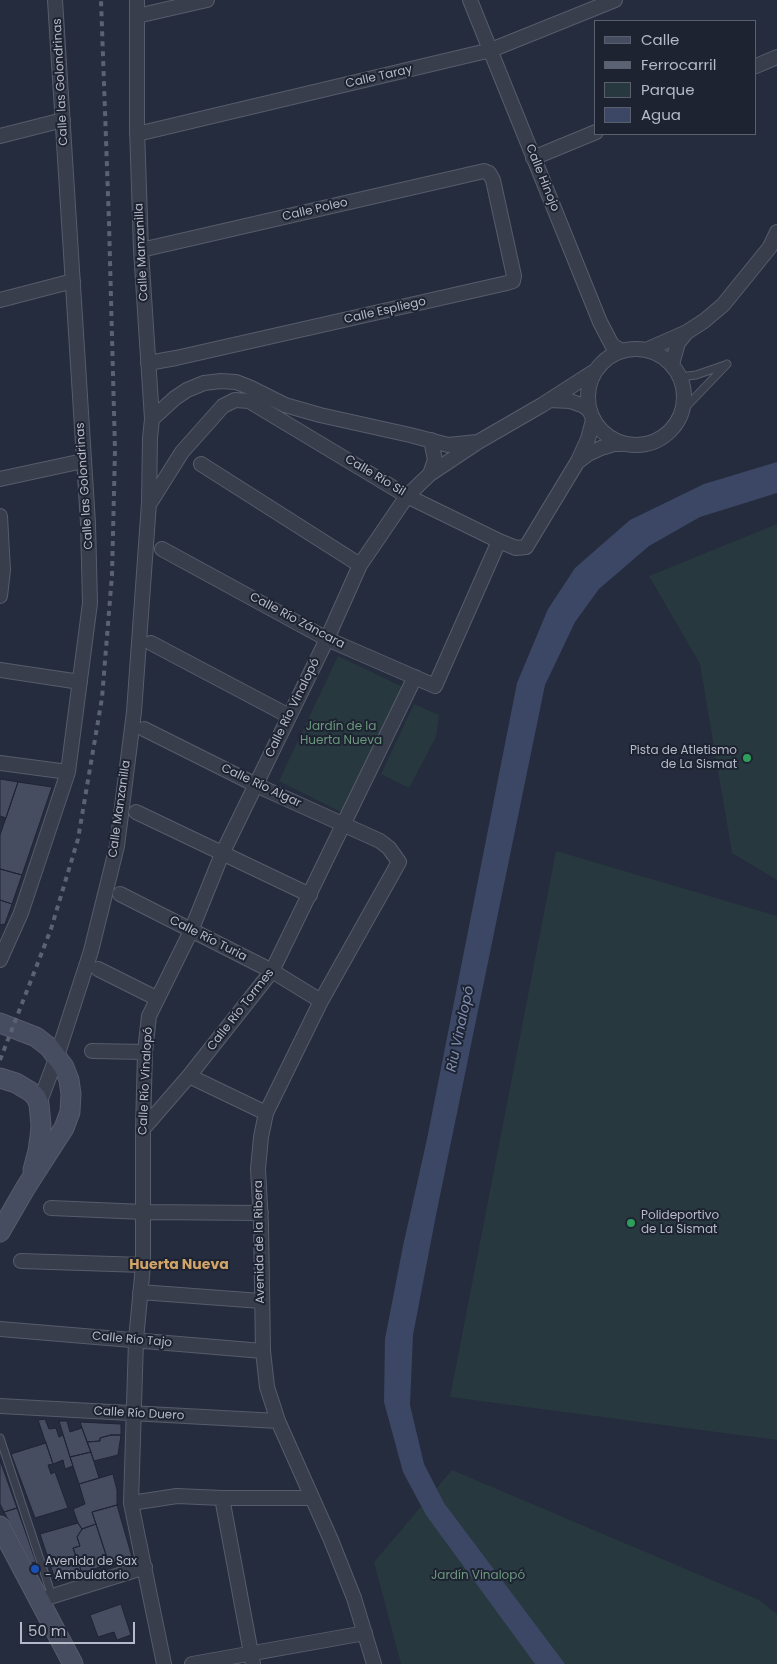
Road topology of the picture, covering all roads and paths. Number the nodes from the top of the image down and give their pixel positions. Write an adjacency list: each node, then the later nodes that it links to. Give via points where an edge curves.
1 (56, 0): 10 (street, Calle las Golondrinas)
2 (137, 0): 6 (street, Calle Manzanilla)
3 (207, 0): 6 (street)
4 (470, 0): 7 (street, Calle Hinojo)
5 (615, 0): 7 (street, Calle Taray)
6 (137, 16): 12 (street, Calle Manzanilla)
7 (491, 50): 12 (street, Calle Taray); 14 (street, Calle Hinojo)
8 (777, 57): 9 (street)
9 (757, 66)
10 (64, 120): 13 (street); 18 (street, Calle las Golondrinas)
11 (594, 133): 14 (street)
12 (137, 134): 17 (street, Calle Manzanilla)
13 (0, 136)
14 (533, 158): 22 (street, Calle Hinojo, via 600,322 612,345)
15 (488, 173): 17 (street, Calle Poleo, via 484,171); 23 (street, Calle Espliego, via 493,180 513,281)
16 (777, 232): 20 (street, via 770,247 723,305)
17 (141, 250): 23 (street, Calle Manzanilla)
18 (73, 282): 19 (street); 35 (street, Calle las Golondrinas)
19 (0, 300)
20 (687, 332): 21 (street); 24 (street, via 678,343)
21 (646, 350): 22 (street); 24 (street)
22 (622, 351): 25 (street)
23 (148, 363): 31 (street, Calle Manzanilla)
24 (672, 364): 26 (street)
25 (595, 371): 27 (street, Calle Río Vinalopó); 30 (street, via 588,397)
26 (680, 377): 29 (street, via 684,388); 29 (lane, via 727,364)
27 (549, 400): 30 (street, via 570,401 584,406); 33 (street, Calle Río Vinalopó)
28 (255, 403): 40 (street, Calle Río Sil); 41 (street, Calle Manzanilla, via 235,400 223,406 182,452)
29 (684, 410): 34 (street, via 677,424 653,443 638,446)
30 (591, 415): 34 (street, via 600,430); 36 (street)
31 (152, 419): 32 (street, via 188,390 204,383 236,382 297,409); 41 (street, Calle Manzanilla)
32 (431, 440): 33 (street, via 448,445); 38 (street, via 435,460)
33 (478, 442): 38 (street, Calle Río Vinalopó)
34 (622, 444): 36 (street, via 601,448)
35 (84, 461): 39 (street); 51 (street, Calle las Golondrinas, via 90,604)
36 (578, 461): 43 (street, Calle Río Sil, via 526,547 516,548)
37 (201, 464): 45 (street)
38 (430, 474): 40 (street, Calle Río Vinalopó)
39 (0, 479)
40 (407, 496): 43 (street, Calle Río Sil); 45 (street, Calle Río Vinalopó)
41 (150, 503): 72 (street, Calle Manzanilla, via 134,712 117,846 91,951)
42 (0, 516): 46 (street, via 3,570)
43 (499, 541): 50 (street, Calle Río Záncara, via 435,686)
44 (162, 549): 47 (street, Calle Río Záncara)
45 (360, 565): 47 (street, Calle Río Vinalopó)
46 (0, 596)
47 (327, 639): 50 (street, Calle Río Záncara); 52 (street, Calle Río Vinalopó)
48 (151, 643): 52 (street)
49 (0, 670): 51 (street)
50 (415, 677): 58 (street, Calle Río Tormes)
51 (80, 682): 55 (street, Calle las Golondrinas)
52 (289, 716): 56 (street, Calle Río Vinalopó)
53 (144, 729): 56 (street, Calle Río Algar)
54 (0, 762): 55 (street)
55 (68, 772): 64 (street, Calle las Golondrinas, via 21,913)
56 (256, 785): 58 (street, Calle Río Algar); 60 (street, Calle Río Vinalopó)
57 (136, 812): 60 (street)
58 (344, 824): 59 (street, Calle Río Algar); 62 (street, Calle Río Tormes)
59 (380, 841): 68 (street, Avenida de la Ribera, via 399,862)
60 (222, 854): 62 (street); 63 (street, Calle Río Vinalopó)
61 (120, 894): 63 (street, Calle Río Turia)
62 (310, 895): 66 (street, Calle Río Tormes)
63 (191, 931): 66 (street, Calle Río Turia); 67 (street, Calle Río Vinalopó)
64 (0, 960)
65 (98, 969): 67 (street)
66 (272, 971): 68 (street, Calle Río Turia); 73 (street, Calle Río Tormes)
67 (156, 998): 71 (street, Calle Río Vinalopó, via 149,1016)
68 (321, 1001): 76 (street, Avenida de la Ribera)
69 (0, 1023): 72 (street, via 36,1037)
70 (92, 1051): 71 (street)
71 (146, 1052): 77 (street, Calle Río Vinalopó)
72 (57, 1056): 75 (street, Calle Manzanilla); 78 (street, via 70,1080 70,1112 58,1141)
73 (190, 1076): 76 (street); 77 (street, Calle Río Tormes)
74 (0, 1078): 75 (street, via 30,1092)
75 (39, 1104): 78 (street, via 38,1151)
76 (266, 1113): 81 (street, Avenida de la Ribera, via 258,1169)
77 (143, 1129): 80 (street, Calle Río Vinalopó)
78 (26, 1187): 82 (street)
79 (51, 1208): 80 (street)
80 (144, 1212): 81 (street); 84 (street, Calle Río Vinalopó)
81 (261, 1213): 86 (street, Avenida de la Ribera)
82 (0, 1232)
83 (21, 1262): 84 (street)
84 (143, 1265): 85 (street, Calle Río Vinalopó)
85 (140, 1292): 86 (street); 88 (street, Calle Río Vinalopó)
86 (261, 1301): 89 (street, Avenida de la Ribera)
87 (0, 1329): 88 (street, Calle Río Tajo)
88 (136, 1340): 89 (street, Calle Río Tajo); 91 (street, Calle Río Vinalopó)
89 (263, 1351): 92 (street, Avenida de la Ribera, via 267,1387)
90 (0, 1406): 91 (street, Calle Río Duero)
91 (134, 1414): 92 (street, Calle Río Duero); 96 (street, Calle Río Vinalopó)
92 (278, 1421): 95 (street, Avenida de la Ribera)
93 (0, 1438): 99 (lane)
94 (222, 1498): 95 (street); 96 (street, via 177,1496); 101 (street)
95 (311, 1498): 100 (street, Avenida de la Ribera, via 354,1598)
96 (131, 1503): 98 (street, Calle Río Vinalopó)
97 (0, 1526): 99 (street)
98 (145, 1567): 99 (street); 103 (street, Calle Río Vinalopó)
99 (46, 1598): 102 (street)
100 (365, 1633): 101 (street); 105 (street, Avenida de la Ribera)
101 (251, 1659): 104 (street)
102 (73, 1664)
103 (164, 1664)
104 (192, 1664)
105 (374, 1664)

